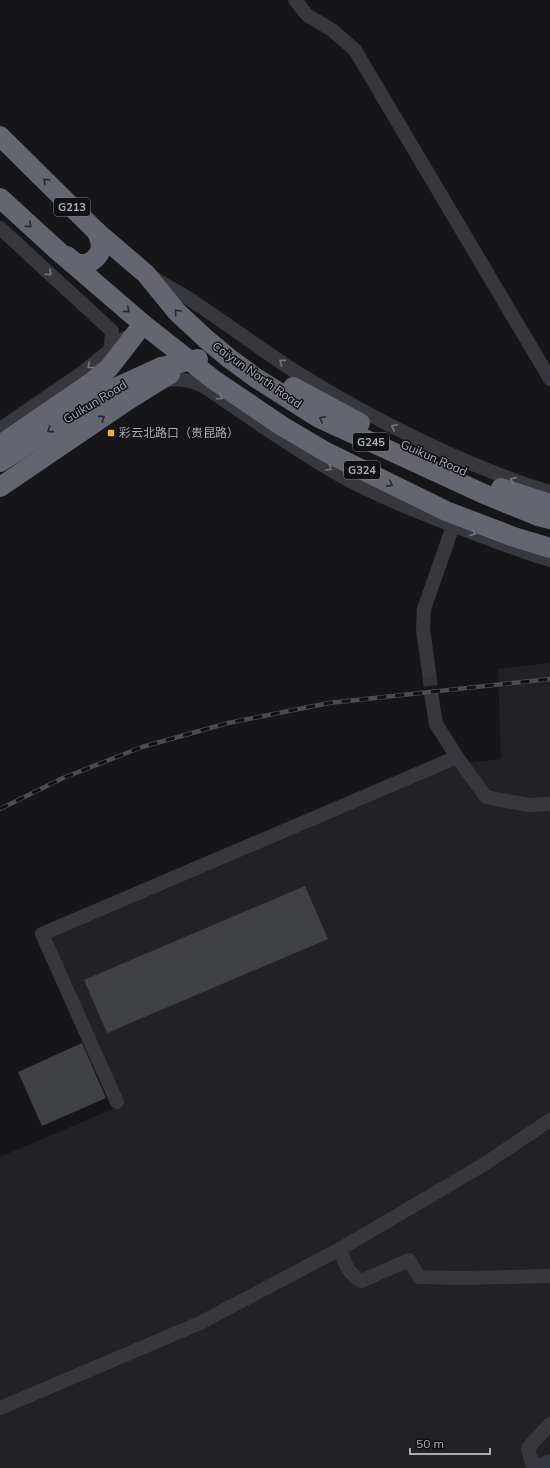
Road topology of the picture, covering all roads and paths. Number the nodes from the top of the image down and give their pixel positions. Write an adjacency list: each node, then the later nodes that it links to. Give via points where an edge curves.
1 (295, 0): 12 (street, via 307,15 332,30 355,50)
2 (0, 136): 5 (highway, Caiyun North Road / G213, one-way to 2)
3 (0, 198): 6 (highway, one-way to 6)
4 (0, 228): 10 (street, one-way to 10, via 112,331)
5 (97, 232): 6 (highway, via 101,249 96,258 89,263 80,264); 7 (highway, Caiyun North Road / G213)
6 (58, 251): 8 (highway, one-way to 8)
7 (146, 274): 9 (highway, Caiyun North Road / G213, one-way to 7, via 177,312); 20 (street, one-way to 7, via 523,484 450,453 360,409 296,372 190,300)
8 (143, 324): 10 (highway); 11 (highway)
9 (206, 339): 22 (highway, Caiyun North Road / G245, one-way to 9, via 484,494 319,418 256,378)
10 (110, 359): 15 (highway, via 130,378 131,388); 16 (street, one-way to 16, via 82,373); 17 (highway, via 92,382)
11 (190, 362): 13 (highway, Guikun Road); 14 (highway); 24 (highway, G324, one-way to 24, via 275,422 326,452 446,511)
12 (550, 379)
13 (158, 381): 14 (street, via 183,379); 15 (highway, Guikun Road)
14 (203, 386): 23 (street, one-way to 23, via 278,437 345,478 402,506)
15 (124, 403): 19 (highway, Guikun Road, one-way to 15)
16 (0, 429)
17 (0, 445)
18 (0, 462): 21 (highway, Guikun Road, one-way to 18, via 513,492 438,461 265,372 220,359 195,360 161,367 115,388)
19 (0, 486)
20 (550, 492)
21 (550, 504)
22 (550, 519)
23 (453, 526): 25 (street, one-way to 25); 26 (street, via 424,609 423,629)
24 (550, 548)
25 (550, 560)
26 (429, 672)
27 (432, 699): 28 (street, via 436,724)
28 (457, 757): 29 (street, via 486,797 528,805); 30 (street, via 42,934)
29 (550, 804)
30 (117, 1102)
31 (550, 1120): 32 (street, via 483,1165)
32 (340, 1249): 33 (street, via 351,1275 361,1281 409,1260 419,1277); 34 (street, via 200,1323)
33 (550, 1276)
34 (0, 1408)
35 (550, 1424): 37 (street, via 528,1448)
36 (550, 1461): 37 (street)
37 (533, 1468)

